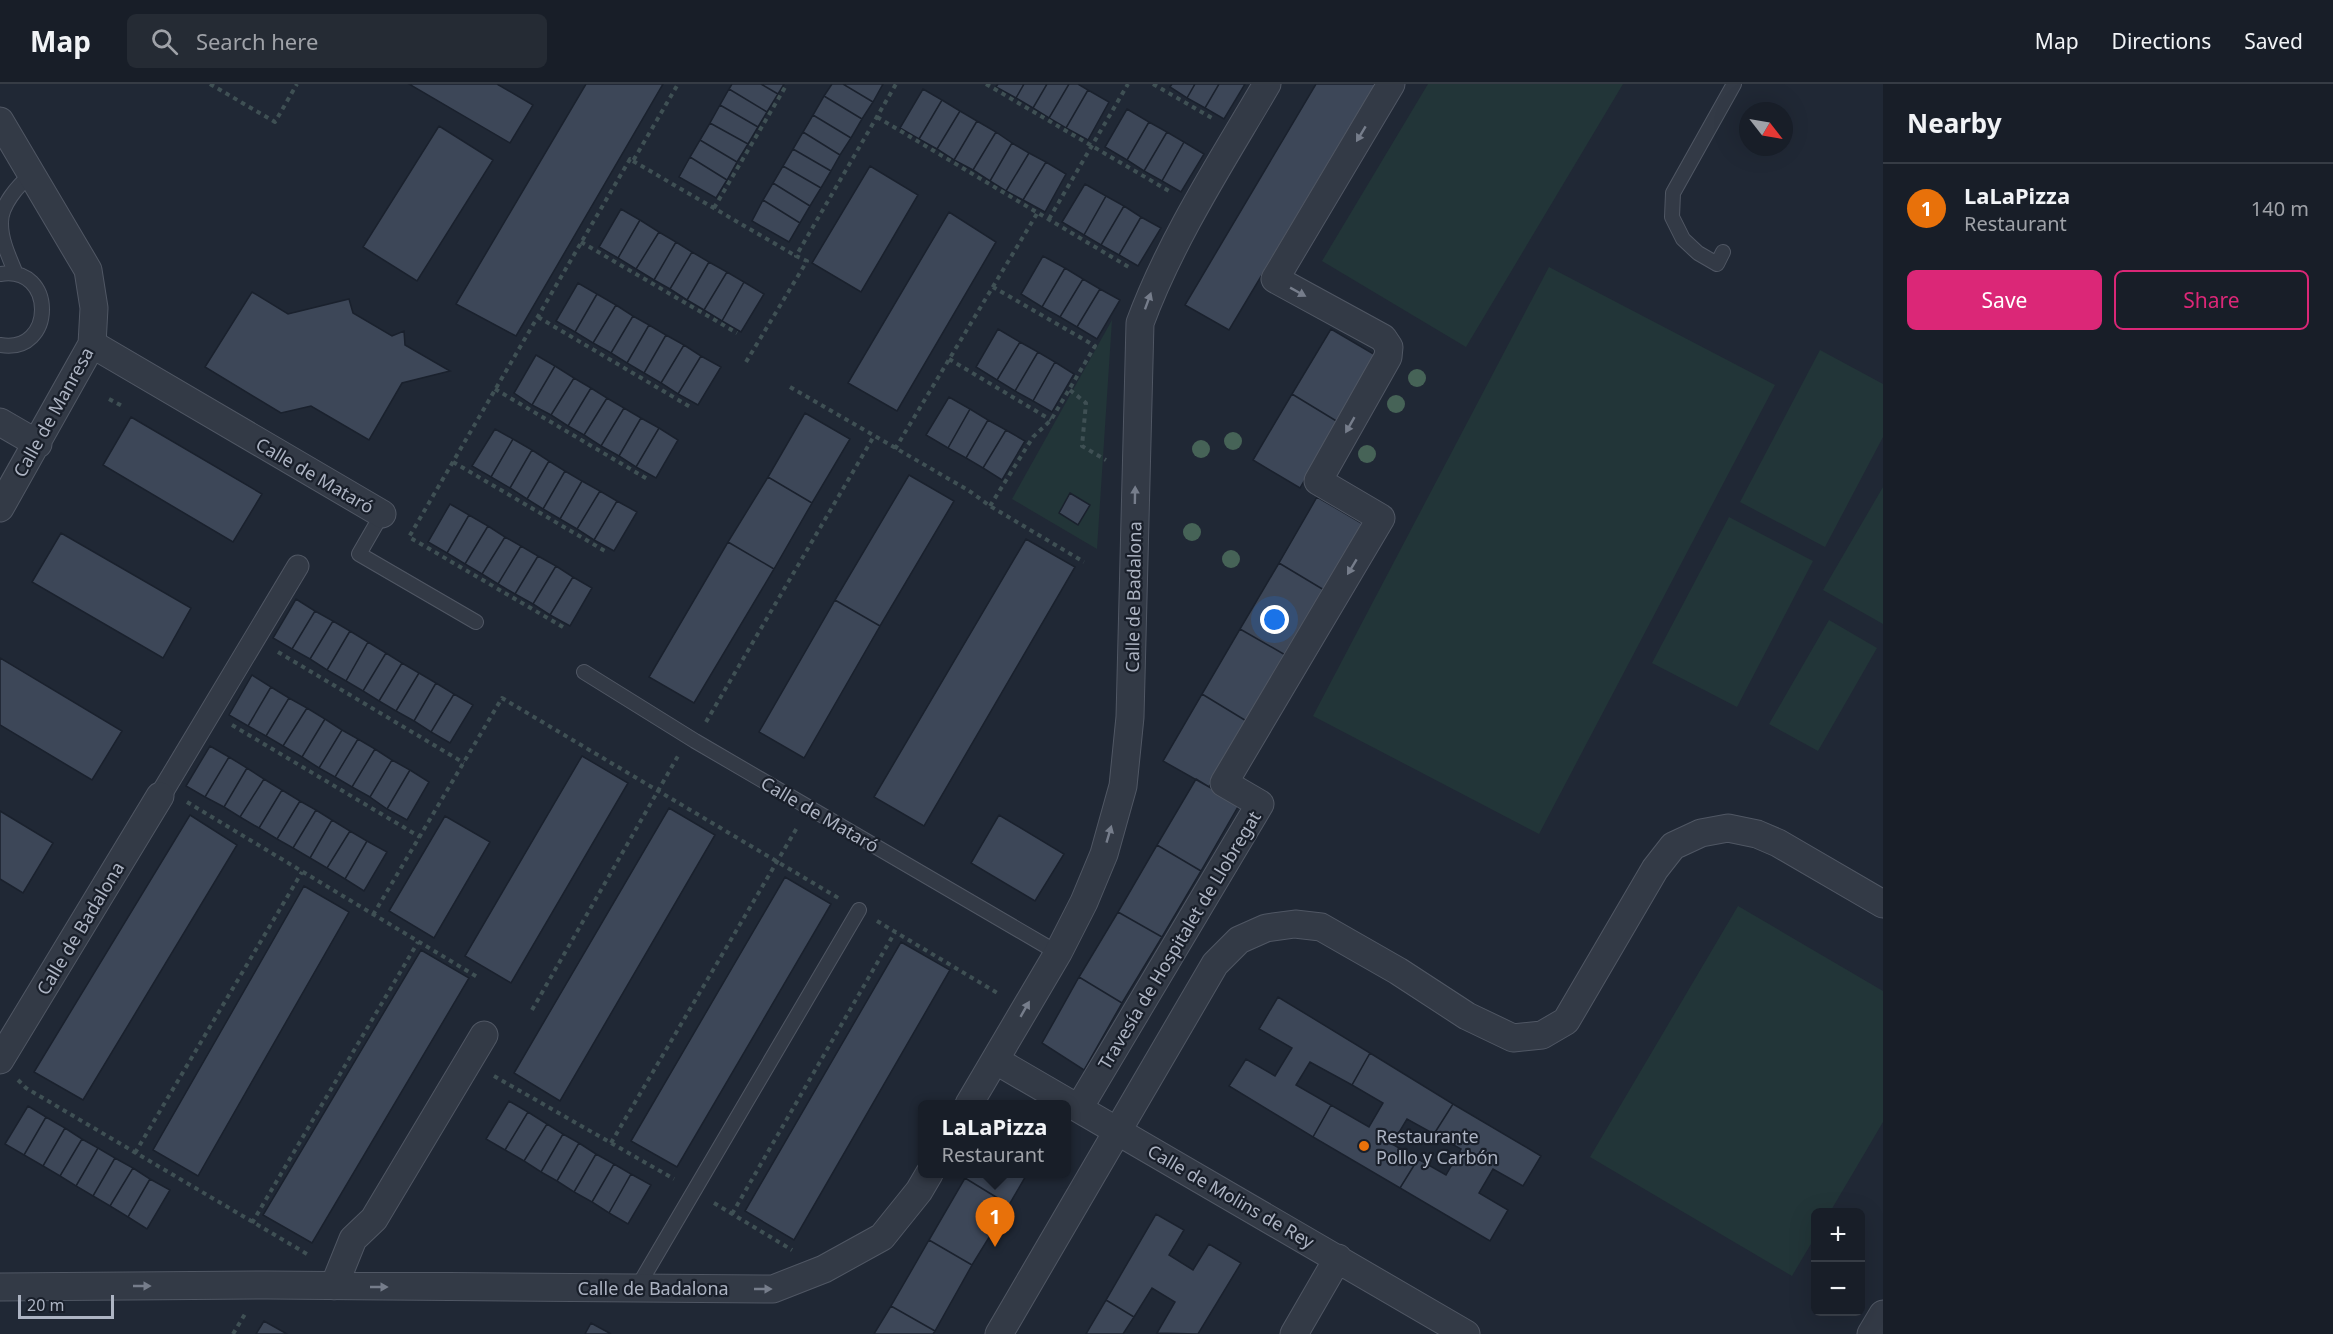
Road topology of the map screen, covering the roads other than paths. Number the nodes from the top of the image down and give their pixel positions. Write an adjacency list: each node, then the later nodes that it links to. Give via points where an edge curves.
1 (1267, 84): 21 (street, Calle de Badalona, one-way to 1, via 1104,854 1123,786 1130,717 1140,323 1155,283)
2 (1390, 84): 28 (street, Travesía de Hospitalet de Llobregat, one-way to 28, via 1275,279 1383,338 1389,347 1389,357 1318,481 1381,518 1224,783 1260,804)
3 (1734, 84): 6 (lane, via 1673,193 1672,217 1683,239 1717,264)
4 (0, 121): 5 (street, Calle de Manresa)
5 (32, 174): 8 (lane, via 9,199 0,223); 9 (street, Calle de Manresa, via 88,270 94,308)
6 (1723, 252)
7 (0, 274): 8 (lane)
8 (16, 274): 10 (lane, via 35,287 44,309 35,332 27,340)
9 (92, 344): 12 (street, Calle de Manresa); 14 (street, Calle de Mataró)
10 (0, 345)
11 (0, 422): 12 (street)
12 (38, 444): 13 (street, Calle de Manresa)
13 (0, 508)
14 (382, 514): 16 (lane, Calle de Mataró, via 359,554)
15 (298, 566): 18 (street)
16 (476, 622)
17 (584, 672): 21 (lane, Calle de Mataró)
18 (163, 792): 24 (street, Calle de Badalona)
19 (1883, 904): 29 (street, via 1757,834 1728,828 1701,833 1673,846 1655,869 1566,1022 1542,1035 1513,1038 1467,1016 1321,927 1295,924 1266,928 1239,940 1215,964)
20 (859, 910): 34 (lane)
21 (1058, 952): 23 (street, Calle de Badalona, one-way to 21)
22 (484, 1035): 32 (street, via 374,1218 353,1239)
23 (995, 1060): 25 (street, Calle de Badalona); 26 (street, Calle de Molins de Rey)
24 (8, 1069)
25 (971, 1100)
26 (1065, 1100)
27 (1071, 1103): 28 (street, Calle de Molins de Rey)
28 (1079, 1108): 29 (street, Calle de Molins de Rey)
29 (1118, 1131): 31 (street, Calle de Molins de Rey); 36 (street)
30 (926, 1178): 34 (street, Calle de Badalona, one-way to 30, via 773,1289 824,1269 882,1237)
31 (1338, 1258): 37 (street); 38 (street, Calle de Molins de Rey)
32 (334, 1286): 33 (street, Calle de Badalona, one-way to 32); 34 (street, Calle de Badalona, one-way to 34)
33 (0, 1287)
34 (637, 1288)
35 (1883, 1314): 39 (street)
36 (999, 1334)
37 (1294, 1334)
38 (1466, 1334)
39 (1871, 1334)

